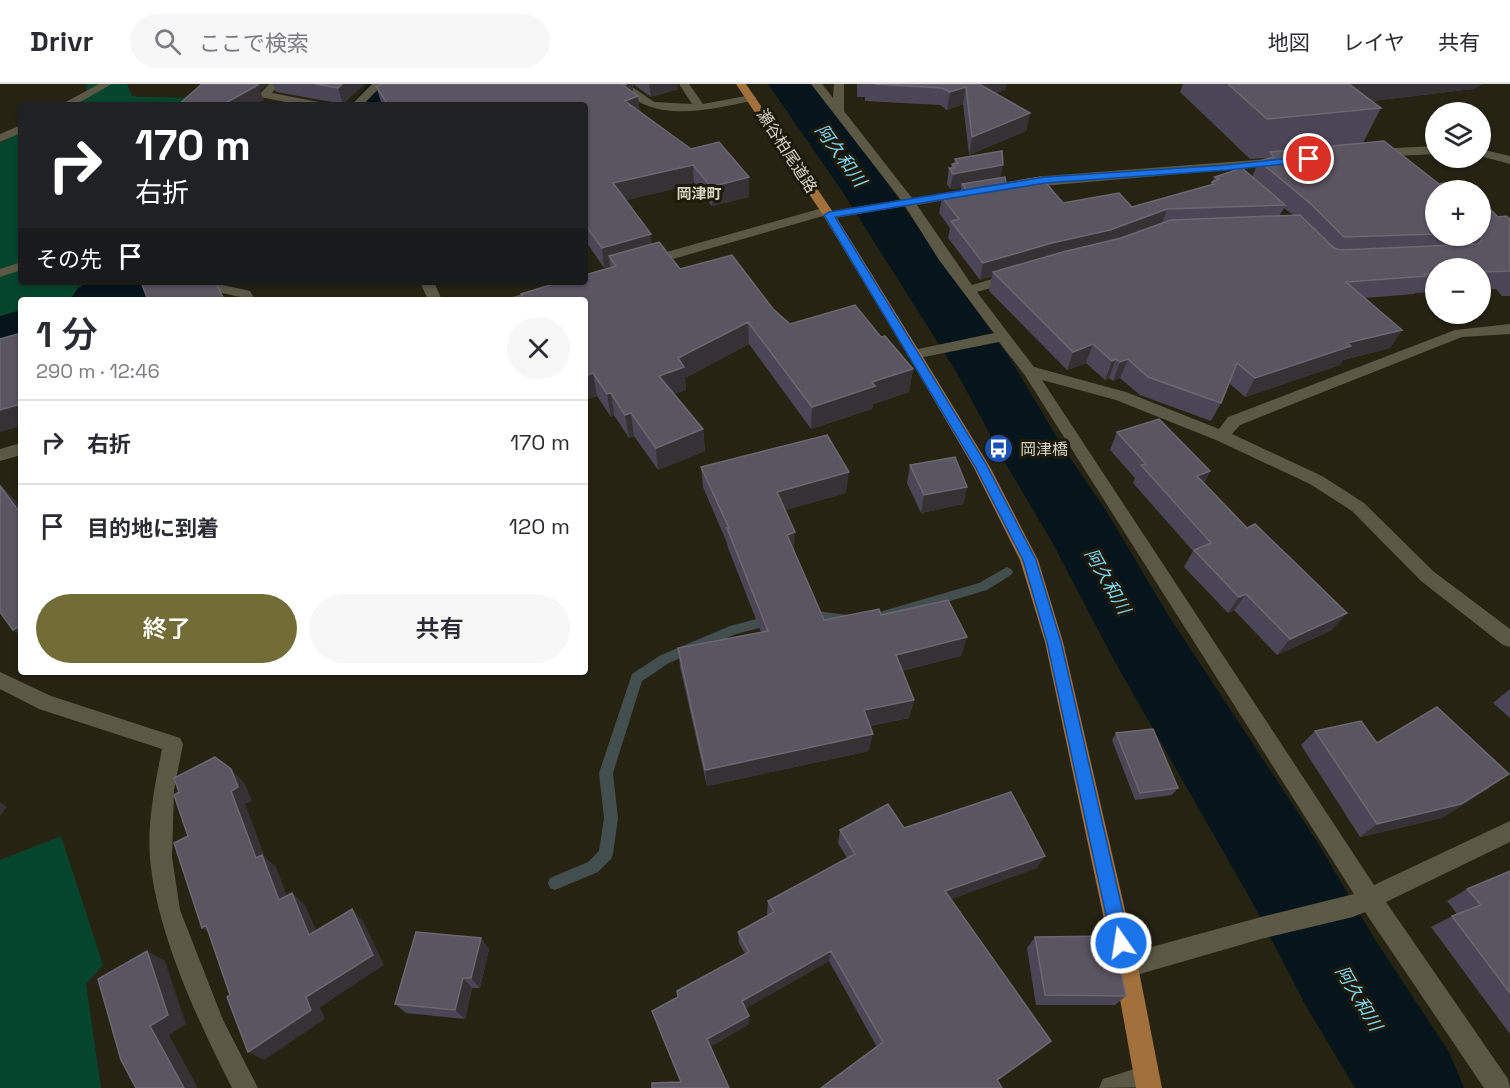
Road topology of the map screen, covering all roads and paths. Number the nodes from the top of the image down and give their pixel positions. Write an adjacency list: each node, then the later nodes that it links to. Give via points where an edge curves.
1 (107, 84): 10 (street)
2 (275, 84): 11 (street, via 264,95)
3 (378, 84): 12 (street)
4 (621, 84): 13 (street, via 651,105)
5 (684, 84): 13 (street)
6 (741, 84): 9 (main road, 瀬谷柏尾道路)
7 (816, 84): 14 (street)
8 (838, 84): 14 (street)
9 (751, 98): 13 (street); 27 (main road, 瀬谷柏尾道路)
10 (72, 102)
11 (302, 102)
12 (360, 102)
13 (700, 108)
14 (838, 111): 26 (street)
15 (18, 130): 16 (street)
16 (0, 139)
17 (1425, 151): 18 (street)
18 (1360, 154)
19 (1491, 155): 20 (street)
20 (1510, 160)
21 (1293, 161): 22 (street)
22 (1227, 168): 23 (street); 24 (street, via 1045,180)
23 (1244, 182)
24 (1011, 186)
25 (977, 191): 26 (street)
26 (905, 203): 27 (street); 34 (street)
27 (828, 213): 29 (street); 39 (main road, 瀬谷柏尾道路)
28 (18, 267): 30 (street)
29 (630, 267)
30 (0, 273)
31 (1022, 274): 34 (street)
32 (569, 285): 36 (street)
33 (214, 287): 35 (street)
34 (969, 290): 38 (street)
35 (247, 297)
36 (527, 297)
37 (1510, 329): 41 (street, via 1460,333 1234,421)
38 (1004, 336): 39 (street); 40 (street)
39 (914, 354): 48 (main road, 瀬谷柏尾道路, via 982,467 1029,560 1054,642)
40 (1029, 370): 41 (street, via 1121,396); 47 (street)
41 (1222, 436): 44 (street, via 1316,480 1358,507 1427,576)
42 (18, 450): 43 (street)
43 (0, 455)
44 (1510, 639)
45 (0, 680): 50 (street, via 46,703 173,744 164,790 160,857 169,910 214,1027)
46 (1510, 831): 47 (street)
47 (1361, 903): 48 (street); 52 (street)
48 (1126, 966): 49 (main road, 瀬谷柏尾道路)
49 (1148, 1083): 51 (street)
50 (245, 1088)
51 (1112, 1088)
52 (1499, 1088)

